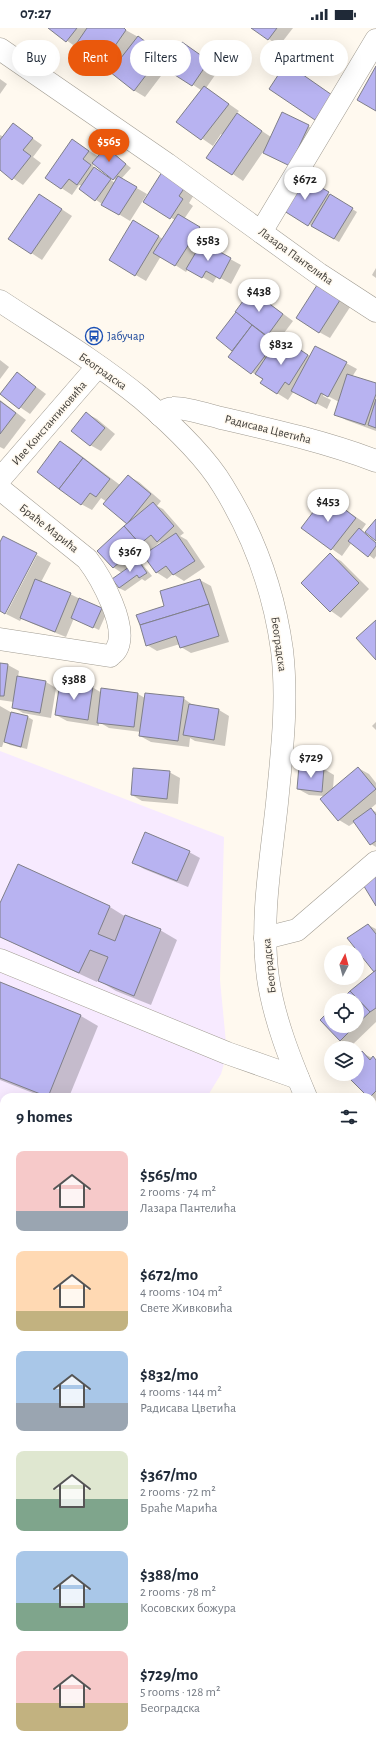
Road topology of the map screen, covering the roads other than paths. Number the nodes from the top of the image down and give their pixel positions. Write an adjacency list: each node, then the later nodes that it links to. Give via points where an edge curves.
1 (376, 40): 3 (street)
2 (0, 49): 3 (street, Лазара Пантелића)
3 (261, 232): 5 (street, Лазара Пантелића)
4 (0, 301): 6 (street, Београдска)
5 (376, 311)
6 (98, 366): 7 (street, Београдска); 9 (street, Иве Константиновића)
7 (160, 415): 8 (street, Радисава Цветића, via 165,410 173,408 213,416 271,429); 13 (street, Београдска, via 223,485 263,568 278,624 284,679 283,746)
8 (376, 461)
9 (0, 480)
10 (0, 489): 11 (street, Браће Марића, via 87,559 97,572 114,606 119,624 119,640 117,649 110,656)
11 (0, 639)
12 (376, 862): 13 (street, via 297,930)
13 (265, 938): 15 (street, Београдска, via 268,978 276,1016)
14 (0, 960): 15 (street, via 227,1053)
15 (302, 1088)

